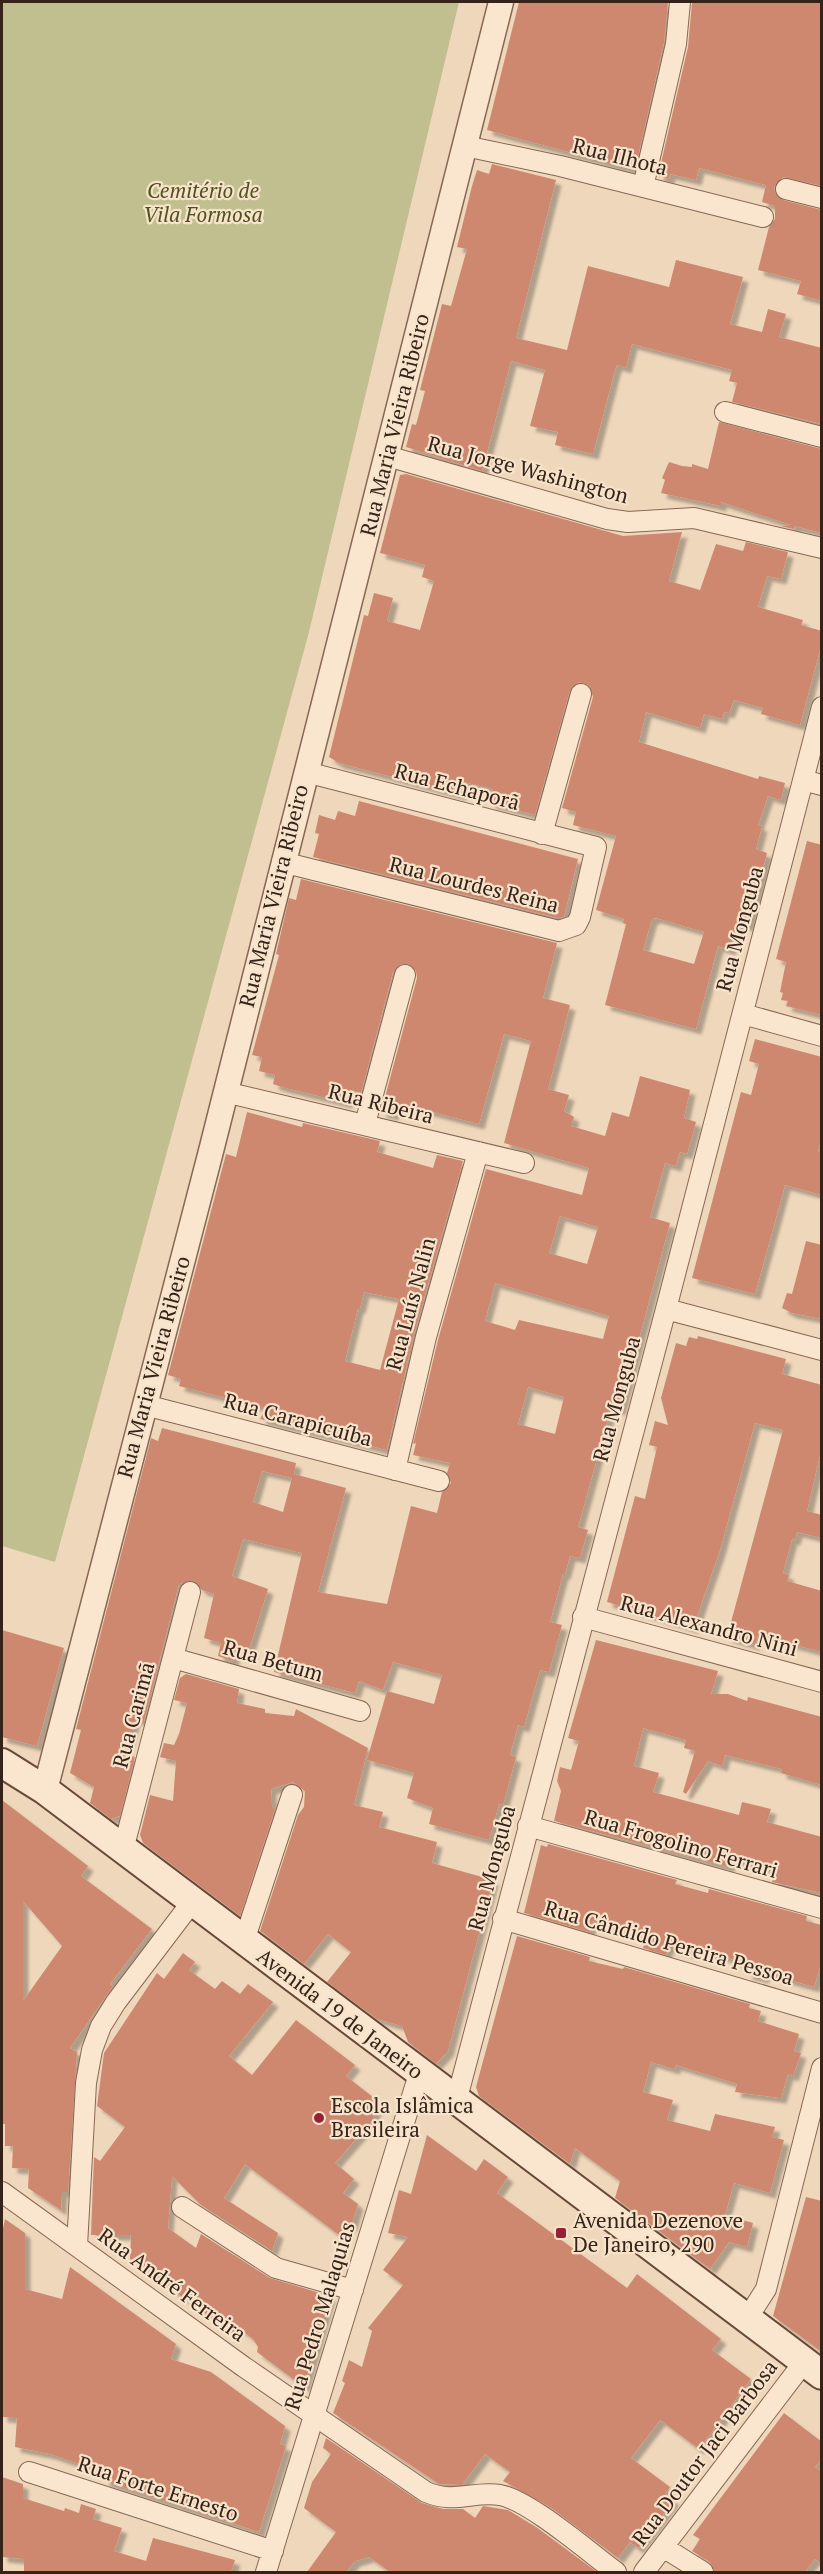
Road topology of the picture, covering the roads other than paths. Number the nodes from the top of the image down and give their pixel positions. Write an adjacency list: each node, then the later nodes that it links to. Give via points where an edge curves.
1 (501, 2): 3 (street, Rua Maria Vieira Ribeiro)
2 (680, 2): 4 (street, via 676,44)
3 (465, 146): 4 (street, Rua Ilhota); 10 (street, Rua Maria Vieira Ribeiro)
4 (643, 187): 7 (street, Rua Ilhota)
5 (786, 189): 6 (street)
6 (822, 198)
7 (763, 217)
8 (725, 412): 9 (street)
9 (822, 437)
10 (387, 456): 11 (street, Rua Jorge Washington, via 607,519 627,522 694,518); 14 (street, Rua Maria Vieira Ribeiro)
11 (822, 548)
12 (581, 694): 16 (street)
13 (822, 707): 15 (street, Rua Monguba)
14 (306, 772): 16 (street, Rua Echaporã); 18 (street, Rua Maria Vieira Ribeiro)
15 (812, 782): 20 (street, Rua Monguba)
16 (542, 834): 17 (street, Rua Echaporã)
17 (596, 848): 18 (street, Rua Lourdes Reina, via 580,917 576,925 559,931)
18 (282, 862): 22 (street, Rua Maria Vieira Ribeiro)
19 (405, 975): 23 (street)
20 (743, 1014): 21 (street); 26 (street, Rua Monguba)
21 (822, 1036)
22 (225, 1092): 23 (street, Rua Ribeira); 28 (street, Rua Maria Vieira Ribeiro)
23 (365, 1124): 24 (street, Rua Ribeira)
24 (478, 1152): 25 (street, Rua Ribeira); 29 (street, Rua Luís Nalin, via 426,1337)
25 (524, 1163)
26 (666, 1309): 27 (street); 32 (street, Rua Monguba)
27 (822, 1350)
28 (145, 1405): 29 (street, Rua Carapicuíba); 37 (street, Rua Maria Vieira Ribeiro)
29 (395, 1470): 30 (street, Rua Carapicuíba)
30 (439, 1481)
31 (190, 1592): 33 (street, Rua Carimã)
32 (583, 1617): 34 (street, Rua Alexandro Nini); 39 (street, Rua Monguba)
33 (173, 1658): 35 (street, Rua Betum); 40 (street, Rua Carimã)
34 (822, 1682)
35 (360, 1712)
36 (2, 1762): 37 (main road, Avenida 19 de Janeiro)
37 (45, 1790): 40 (main road, Avenida 19 de Janeiro)
38 (292, 1795): 44 (street)
39 (528, 1826): 42 (street, Rua Frogolino Ferrari); 43 (street, Rua Monguba)
40 (123, 1850): 41 (main road, Avenida 19 de Janeiro)
41 (192, 1902): 44 (main road, Avenida 19 de Janeiro); 51 (street, via 116,2002 92,2050 86,2083)
42 (822, 1908)
43 (502, 1919): 45 (street, Rua Cândido Pereira Pessoa); 48 (street, Rua Monguba)
44 (244, 1941): 47 (main road, Avenida 19 de Janeiro)
45 (822, 2013)
46 (822, 2068): 53 (street, via 766,2289)
47 (419, 2074): 48 (main road, Avenida 19 de Janeiro); 52 (street, Rua Pedro Malaquias)
48 (456, 2102): 53 (main road, Avenida 19 de Janeiro)
49 (2, 2192): 51 (street, Rua André Ferreira)
50 (182, 2207): 52 (street, via 276,2268)
51 (77, 2246): 55 (street, Rua André Ferreira)
52 (353, 2290): 55 (street, Rua Pedro Malaquias)
53 (747, 2319): 54 (main road, Avenida 19 de Janeiro)
54 (813, 2368): 57 (street, Rua Doutor Jaci Barbosa)
55 (315, 2416): 58 (street, Rua Pedro Malaquias); 60 (street, Rua André Ferreira, via 438,2497 487,2494 514,2500)
56 (28, 2472): 58 (street, Rua Forte Ernesto)
57 (663, 2547): 61 (street, Rua Doutor Jaci Barbosa); 62 (street)
58 (273, 2551): 59 (street, Rua Pedro Malaquias)
59 (266, 2572)
60 (616, 2572)
61 (644, 2572)
62 (703, 2572)

